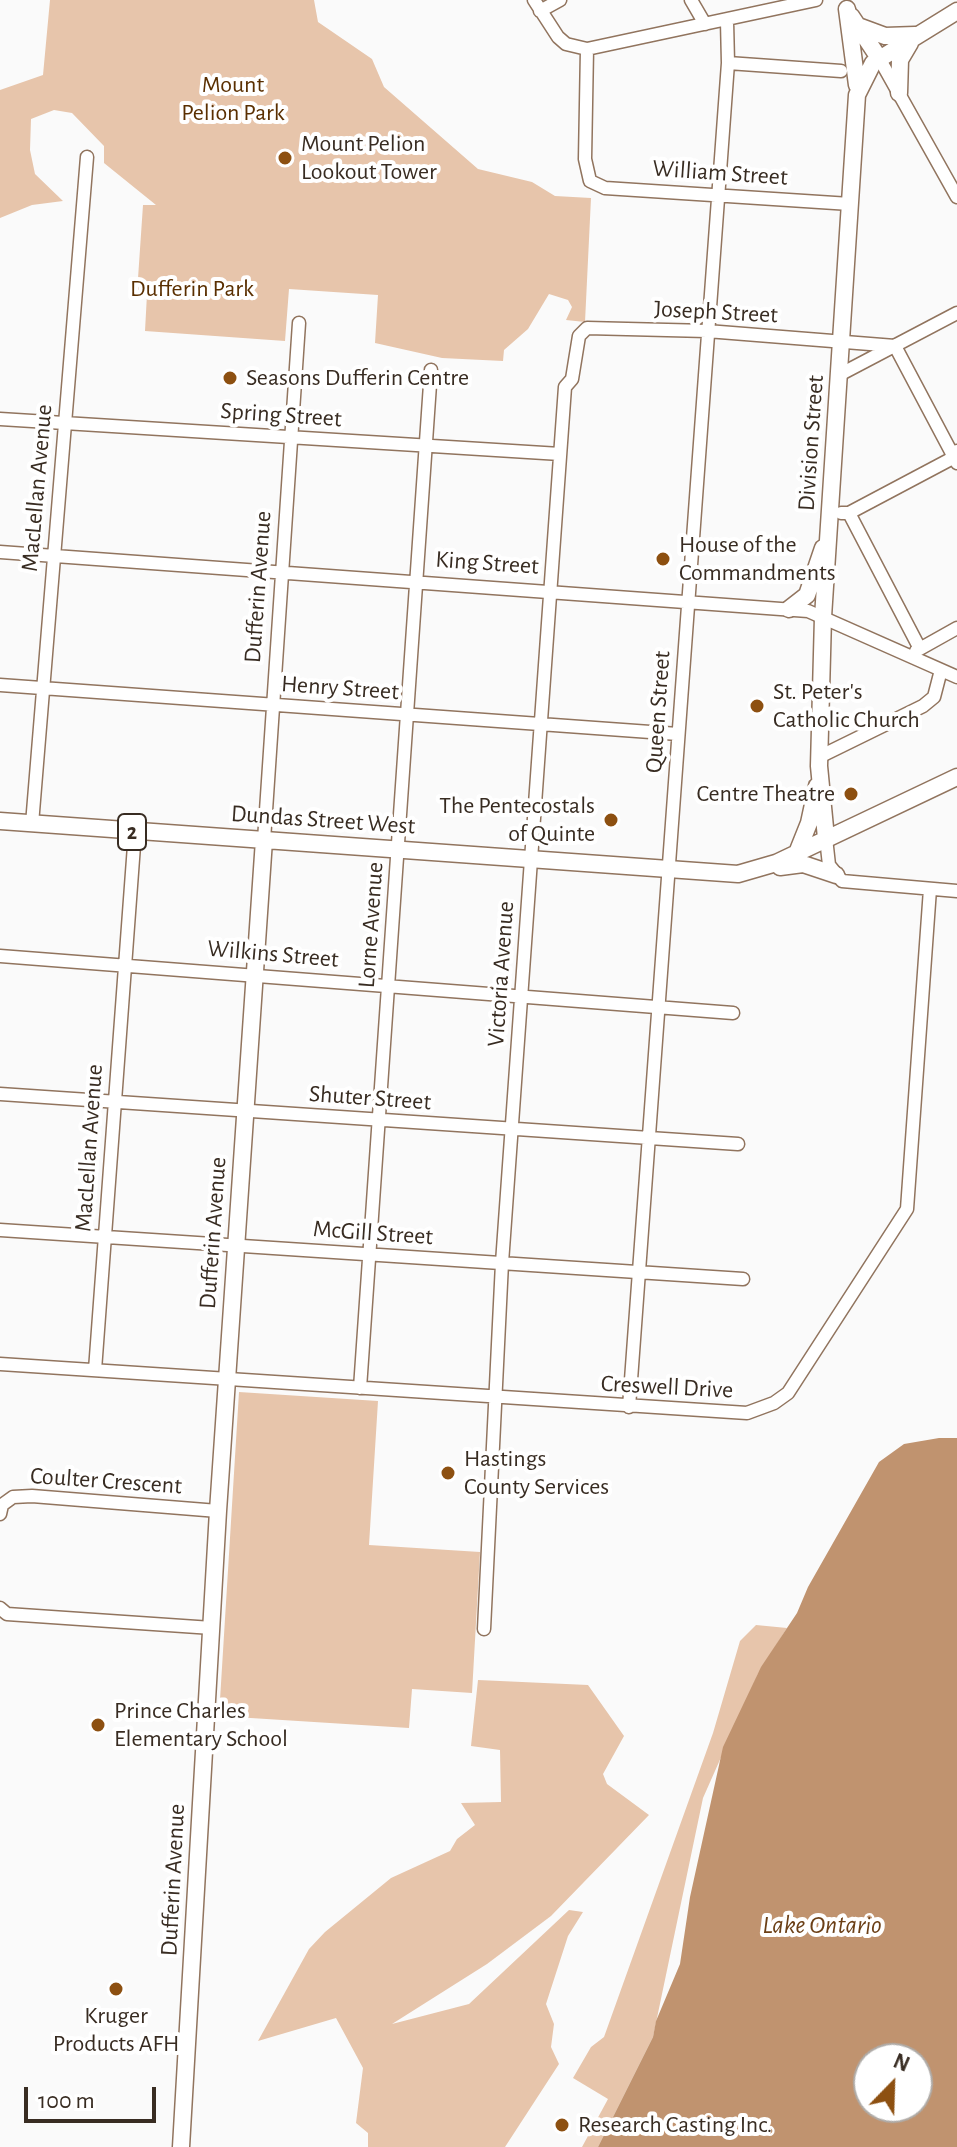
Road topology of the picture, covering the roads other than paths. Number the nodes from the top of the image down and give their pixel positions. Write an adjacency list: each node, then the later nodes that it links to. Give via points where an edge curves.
1 (560, 0): 5 (street)
2 (691, 0): 8 (street)
3 (816, 0): 7 (street)
4 (844, 4): 9 (main road); 16 (main road)
5 (537, 6): 11 (street, via 566,44)
6 (950, 15): 10 (main road)
7 (727, 21): 8 (street); 13 (street, Queen Street)
8 (705, 24): 11 (street)
9 (858, 26): 10 (main road, via 885,36); 12 (main road)
10 (916, 35): 12 (main road); 15 (main road, via 900,60)
11 (587, 49): 18 (street, William Street, via 585,159 590,181 605,188)
12 (879, 58): 15 (street); 16 (main road, Division Street)
13 (728, 63): 14 (street); 18 (street, Queen Street)
14 (841, 71)
15 (899, 93): 19 (street)
16 (857, 95): 20 (main road, Division Street)
17 (87, 157): 30 (street, MacLellan Avenue)
18 (718, 195): 20 (street, William Street); 24 (street, Queen Street)
19 (957, 197)
20 (850, 204): 25 (main road, Division Street)
21 (957, 313): 26 (street)
22 (299, 323): 31 (street, Dufferin Avenue)
23 (587, 328): 24 (street, Joseph Street); 33 (street, Victoria Avenue, via 579,336 572,379 565,387)
24 (707, 331): 25 (street, Joseph Street); 43 (street, Queen Street)
25 (842, 343): 26 (street, Joseph Street); 28 (main road, Division Street)
26 (895, 346): 28 (street); 34 (street)
27 (431, 370): 32 (street, Lorne Avenue)
28 (839, 375): 35 (main road, Division Street)
29 (0, 419): 30 (street, Spring Street)
30 (65, 423): 31 (street, Spring Street); 39 (street, MacLellan Avenue)
31 (292, 438): 32 (street, Spring Street); 40 (street, Dufferin Avenue)
32 (427, 446): 33 (street, Spring Street); 41 (street, Lorne Avenue)
33 (560, 454): 42 (street, Victoria Avenue)
34 (955, 456): 36 (street)
35 (830, 512): 36 (street); 37 (main road, Division Street)
36 (849, 513): 47 (street)
37 (828, 535): 44 (main road, via 807,595); 45 (main road, Division Street)
38 (0, 552): 39 (street, King Street)
39 (54, 556): 40 (street, King Street); 51 (street, MacLellan Avenue)
40 (283, 572): 41 (street, King Street); 52 (street, Dufferin Avenue)
41 (416, 581): 42 (street, King Street); 53 (street, Lorne Avenue)
42 (552, 590): 43 (street, King Street); 54 (street, Victoria Avenue)
43 (689, 600): 44 (street, King Street); 55 (street, Queen Street)
44 (789, 609): 45 (street, King Street)
45 (823, 617): 47 (street, King Street); 56 (main road, Division Street)
46 (957, 628): 47 (street)
47 (916, 652): 48 (street, King Street)
48 (941, 670): 49 (street, King Street); 56 (street, via 934,697 911,715)
49 (957, 677)
50 (0, 685): 51 (street, Henry Street)
51 (43, 689): 52 (street, Henry Street); 59 (street, MacLellan Avenue)
52 (274, 706): 53 (street, Henry Street); 62 (street, Dufferin Avenue)
53 (408, 715): 54 (street, Henry Street); 63 (street, Lorne Avenue)
54 (542, 724): 55 (street, Henry Street); 65 (street, Victoria Avenue)
55 (678, 734): 67 (street, Queen Street)
56 (819, 765): 61 (main road, Division Street); 64 (main road, via 809,823)
57 (957, 777): 61 (main road, Dundas Street West)
58 (0, 821): 59 (main road, Dundas Street West / 2)
59 (32, 824): 60 (main road, Dundas Street West / 2)
60 (135, 832): 62 (main road, Dundas Street West / 2); 72 (street, MacLellan Avenue)
61 (826, 838): 64 (main road, Dundas Street West / 2); 68 (street)
62 (264, 840): 63 (main road, Dundas Street West / 2); 73 (main road, Dufferin Avenue)
63 (398, 850): 65 (main road, Dundas Street West / 2); 74 (street, Lorne Avenue)
64 (797, 853): 66 (main road, Dundas Street West / 2)
65 (531, 859): 67 (main road, Dundas Street West / 2); 75 (street, Victoria Avenue)
66 (762, 869): 67 (main road, Dundas Street West / 2, via 738,874); 68 (main road, via 803,864)
67 (668, 870): 76 (street, Queen Street)
68 (836, 875): 69 (street, via 847,882)
69 (930, 889): 70 (street); 97 (street, Creswell Drive, via 907,1209 788,1393 747,1413)
70 (957, 891)
71 (0, 956): 72 (street, Wilkins Street)
72 (124, 965): 73 (street, Wilkins Street); 79 (street, MacLellan Avenue)
73 (255, 973): 74 (street, Wilkins Street); 80 (main road, Dufferin Avenue)
74 (390, 985): 75 (street, Wilkins Street); 81 (street, Lorne Avenue)
75 (521, 994): 76 (street, Wilkins Street); 82 (street, Victoria Avenue)
76 (658, 1005): 77 (street, Wilkins Street); 83 (street, Queen Street)
77 (733, 1013)
78 (0, 1094): 79 (street, Shuter Street)
79 (114, 1102): 80 (street, Shuter Street); 86 (street, MacLellan Avenue)
80 (245, 1113): 81 (street, Shuter Street); 87 (main road, Dufferin Avenue)
81 (380, 1121): 82 (street, Shuter Street); 88 (street, Lorne Avenue)
82 (514, 1128): 83 (street, Shuter Street); 89 (street, Victoria Avenue)
83 (648, 1139): 84 (street, Shuter Street); 90 (street, Queen Street)
84 (738, 1144)
85 (0, 1230): 86 (street, McGill Street)
86 (105, 1236): 87 (street, McGill Street); 93 (street, MacLellan Avenue)
87 (237, 1247): 88 (street, McGill Street); 94 (main road, Dufferin Avenue)
88 (370, 1254): 89 (street, McGill Street); 95 (street, Lorne Avenue)
89 (502, 1263): 90 (street, McGill Street); 96 (street, Victoria Avenue)
90 (637, 1273): 91 (street, McGill Street); 97 (street, Queen Street)
91 (743, 1279)
92 (0, 1364): 93 (street, Creswell Drive)
93 (95, 1370): 94 (street, Creswell Drive)
94 (227, 1379): 95 (street, Creswell Drive); 98 (main road, Dufferin Avenue)
95 (360, 1388): 96 (street, Creswell Drive)
96 (496, 1398): 97 (street, Creswell Drive); 102 (street, Victoria Avenue)
97 (629, 1407)
98 (218, 1511): 99 (street, Coulter Crescent, via 32,1496 13,1497); 101 (main road, Dufferin Avenue)
99 (0, 1514)
100 (0, 1608): 101 (street, via 7,1614)
101 (212, 1628): 103 (main road, Dufferin Avenue)
102 (484, 1629)
103 (181, 2147)

